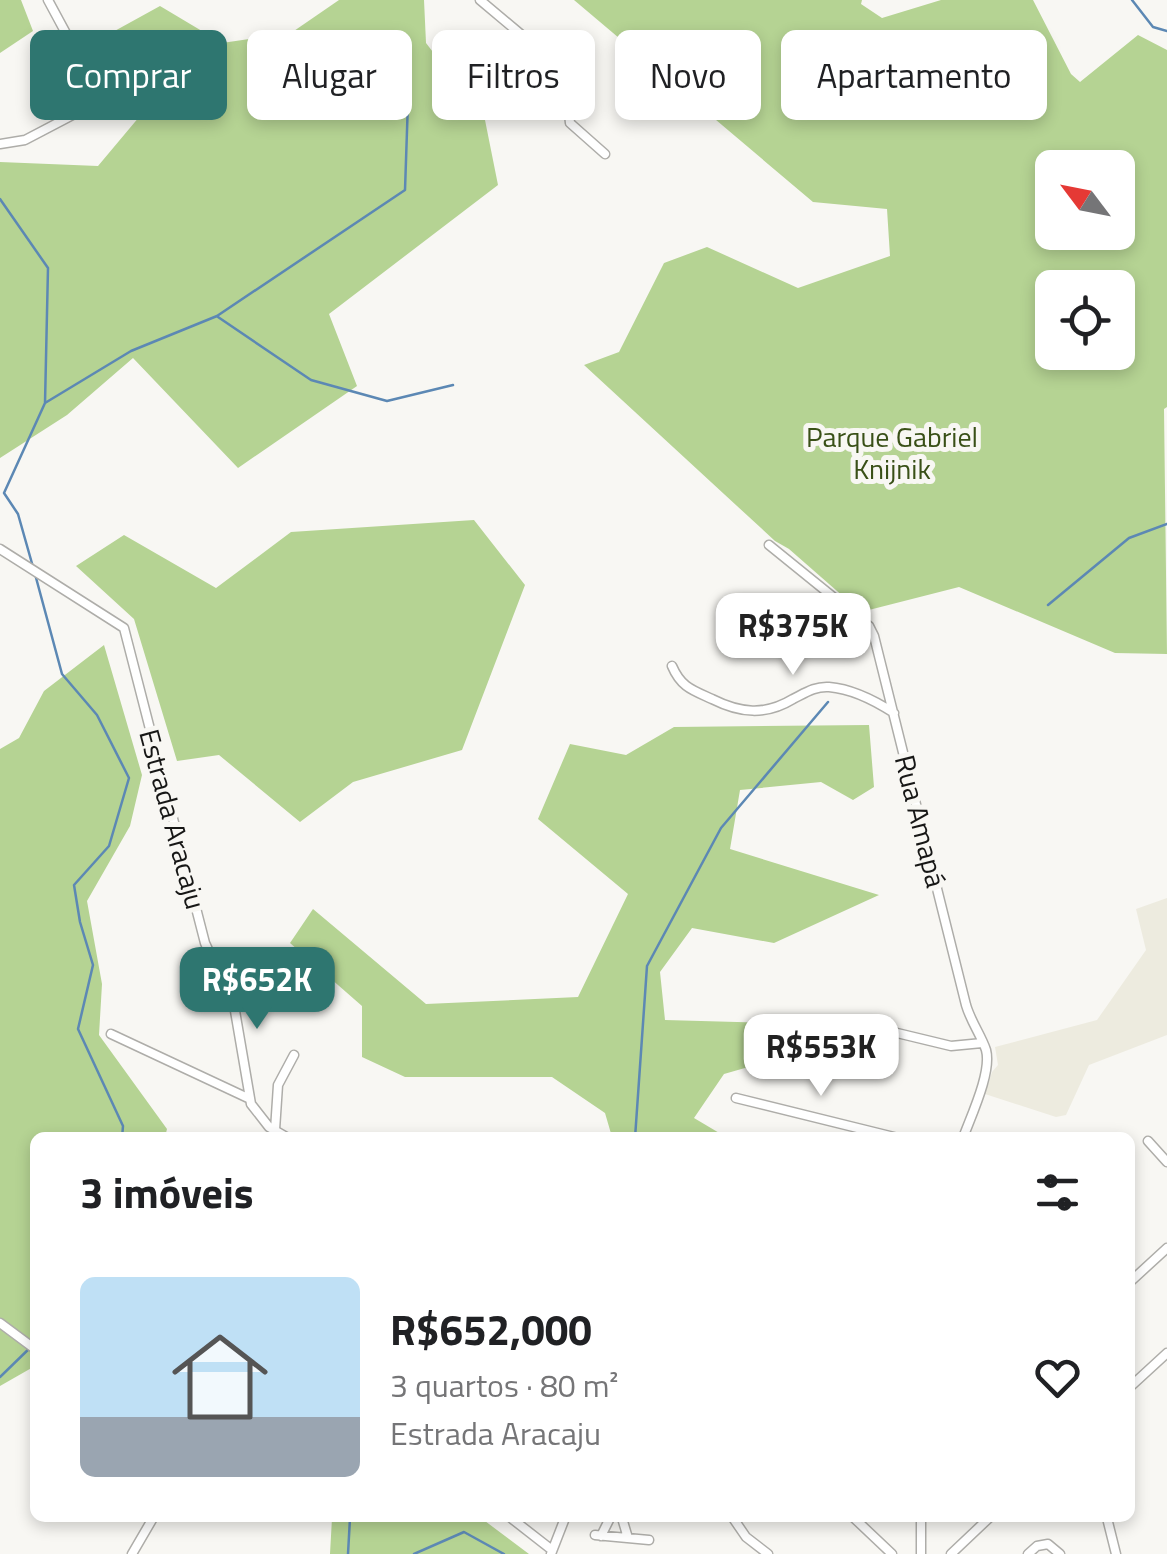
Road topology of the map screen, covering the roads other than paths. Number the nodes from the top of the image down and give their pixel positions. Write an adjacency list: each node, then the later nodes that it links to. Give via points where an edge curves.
1 (48, 0): 3 (street, via 96,89 94,98 25,140)
2 (480, 0): 4 (street, via 560,68 570,123)
3 (0, 144)
4 (605, 154)
5 (769, 545): 8 (street, Rua Amapá, via 869,626)
6 (0, 549): 14 (street, Estrada Aracaju, via 124,628 206,943 234,1005)
7 (672, 666): 8 (street, via 687,689 731,709 775,709 830,687)
8 (894, 713): 11 (street, Rua Amapá, via 972,1027)
9 (864, 1025): 11 (street, via 951,1046)
10 (112, 1034): 14 (street)
11 (982, 1043): 18 (street, Rua Amapá, via 987,1068)
12 (294, 1055): 15 (street, via 278,1085)
13 (736, 1098): 17 (street)
14 (250, 1099): 15 (street, Estrada Aracaju)
15 (275, 1130): 16 (street, Estrada Aracaju)
16 (278, 1132)
17 (874, 1132)
18 (965, 1132)
19 (1148, 1141): 20 (street)
20 (1167, 1162)
21 (1167, 1248): 22 (street)
22 (1135, 1277)
23 (0, 1323): 24 (street)
24 (30, 1344)
25 (1167, 1353): 26 (street)
26 (1135, 1382)
27 (151, 1522): 40 (street)
28 (517, 1522): 39 (street)
29 (563, 1522): 39 (street)
30 (607, 1522): 37 (street, via 598,1535)
31 (623, 1522): 37 (street)
32 (736, 1522): 41 (street)
33 (858, 1522): 42 (street)
34 (921, 1522): 43 (street)
35 (986, 1522): 44 (street)
36 (1107, 1522): 47 (street)
37 (628, 1538): 38 (street)
38 (649, 1540)
39 (552, 1552)
40 (132, 1554)
41 (768, 1554)
42 (892, 1554)
43 (922, 1554)
44 (952, 1554)
45 (1028, 1554): 46 (street, via 1048,1544)
46 (1060, 1554)
47 (1116, 1554)

